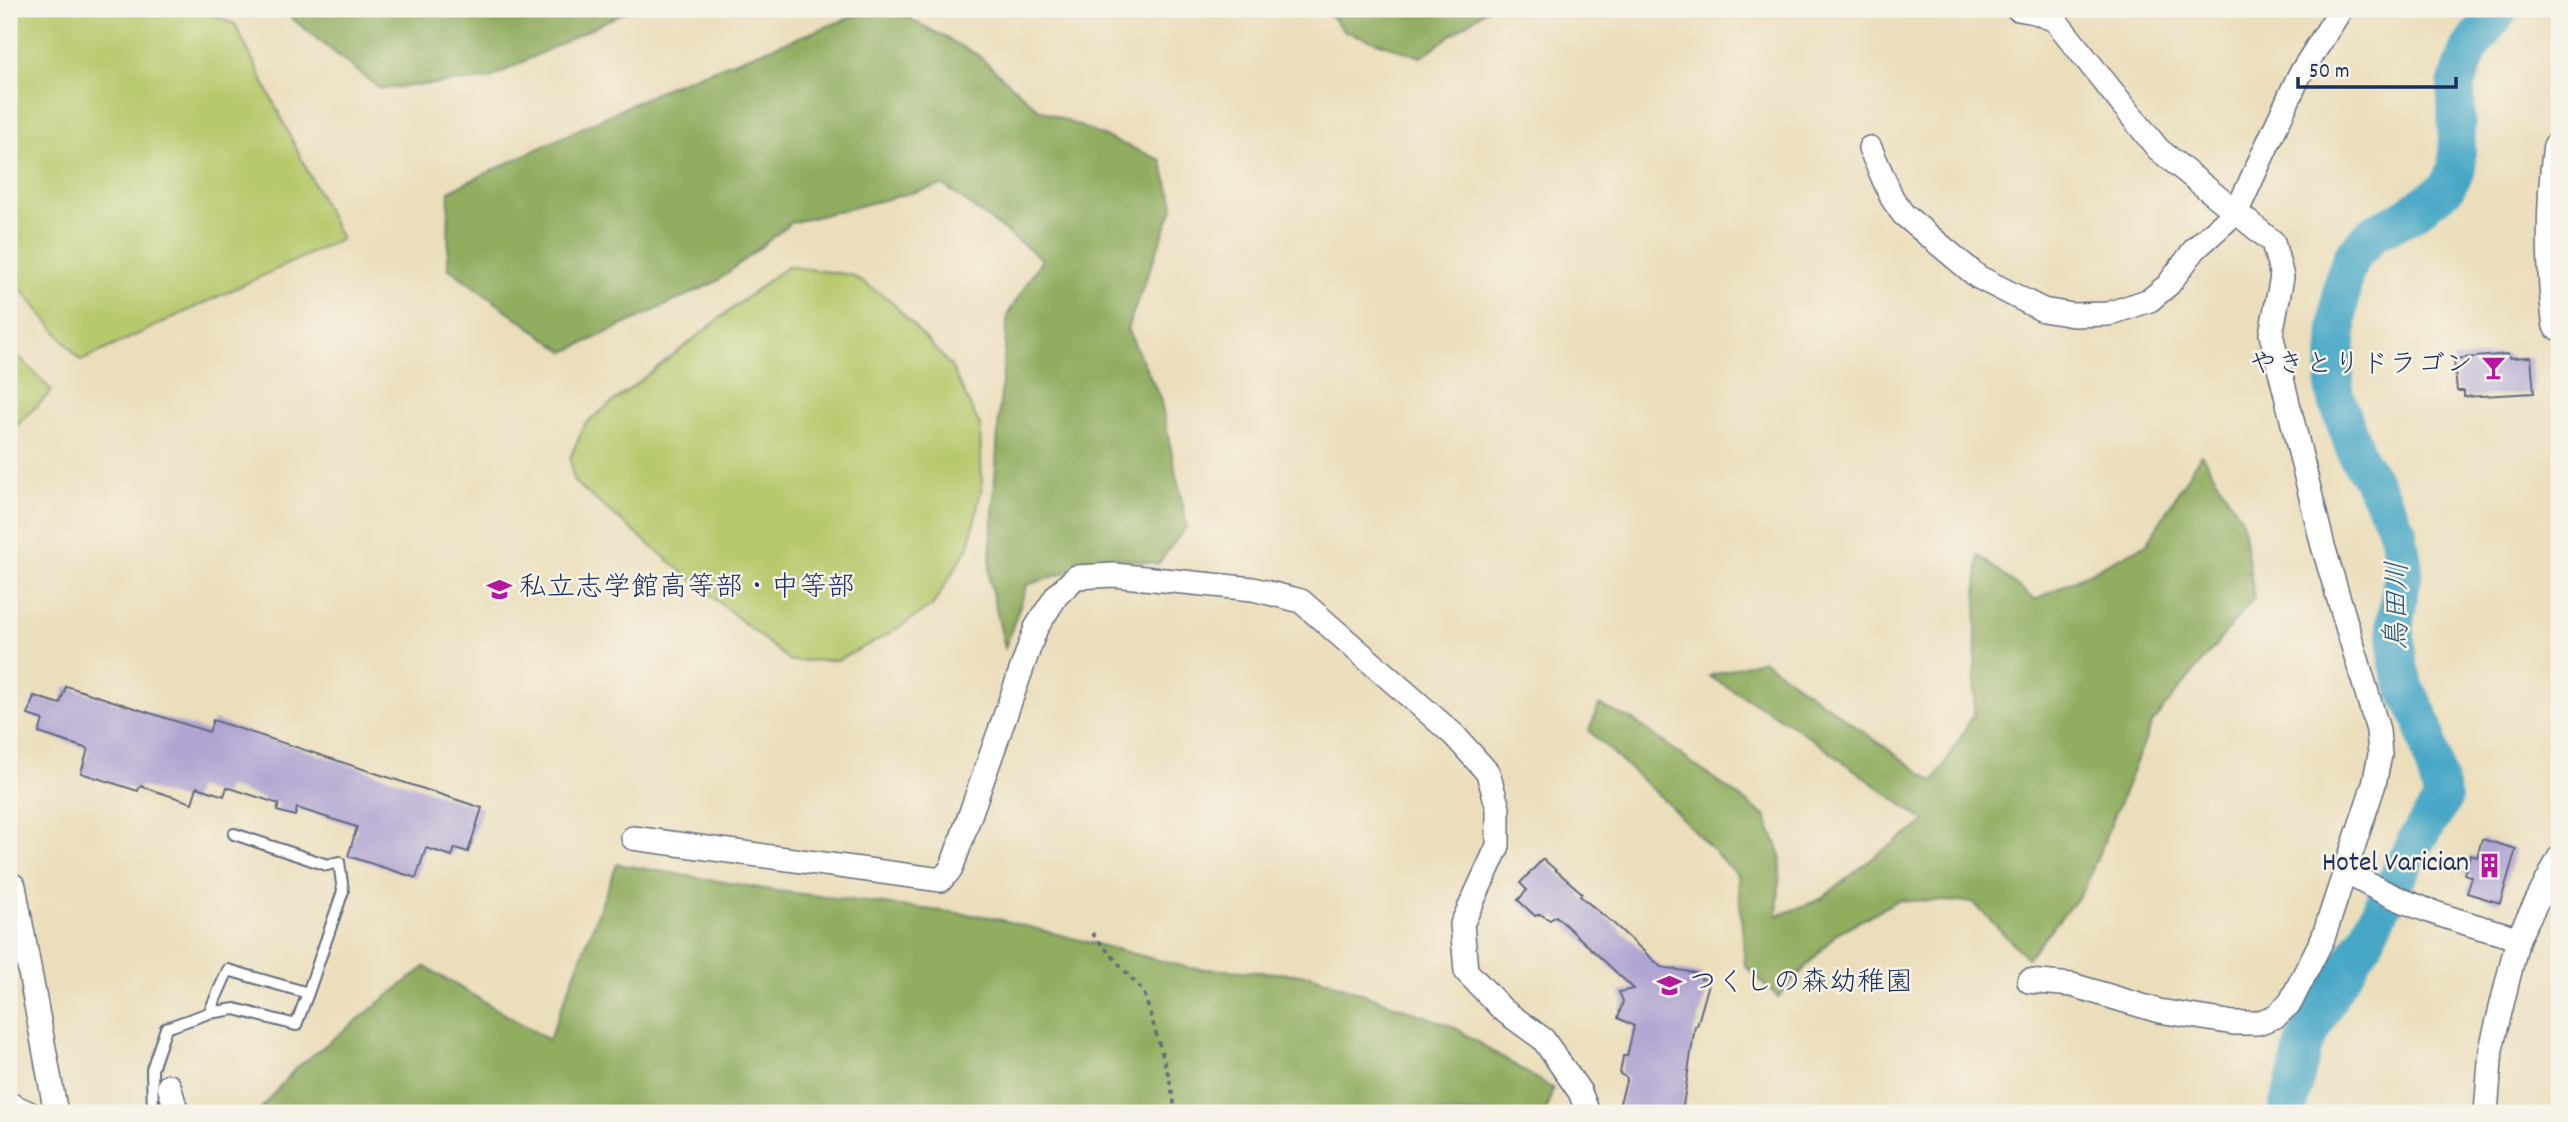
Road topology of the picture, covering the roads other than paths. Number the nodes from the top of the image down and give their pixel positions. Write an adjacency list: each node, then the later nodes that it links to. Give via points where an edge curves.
1 (2018, 9): 5 (street, via 2055,20 2158,149)
2 (2341, 9): 5 (street, via 2299,76)
3 (1870, 148): 5 (street, via 1903,214 1978,277 2043,310 2108,314 2150,300 2168,285 2194,249)
4 (2559, 148): 6 (street)
5 (2237, 211): 10 (street, via 2273,242 2283,277 2271,334 2323,546 2378,730 2380,755)
6 (2559, 324)
7 (234, 834): 14 (lane, via 327,865 340,862 343,891)
8 (633, 838): 22 (street, via 941,880 951,869 1036,628 1057,594 1076,577 1114,575 1253,589 1301,601 1454,735 1488,773 1498,808 1499,846 1462,924 1466,971 1503,1010 1543,1039 1580,1092)
9 (2559, 858): 12 (street)
10 (2351, 874): 12 (street, via 2423,908); 13 (street, via 2290,1003 2276,1016 2258,1023 2159,1011 2071,985)
11 (9, 883): 19 (street, via 14,886)
12 (2518, 938): 23 (street, via 2491,1049)
13 (2029, 981)
14 (308, 993): 15 (lane, via 296,1025 235,1009); 15 (lane, via 228,970)
15 (209, 1013): 20 (lane, via 166,1028 152,1069)
16 (169, 1086): 21 (street)
17 (9, 1104): 18 (street)
18 (29, 1113)
19 (56, 1113)
20 (153, 1113)
21 (177, 1113)
22 (1588, 1113)
23 (2486, 1113)

